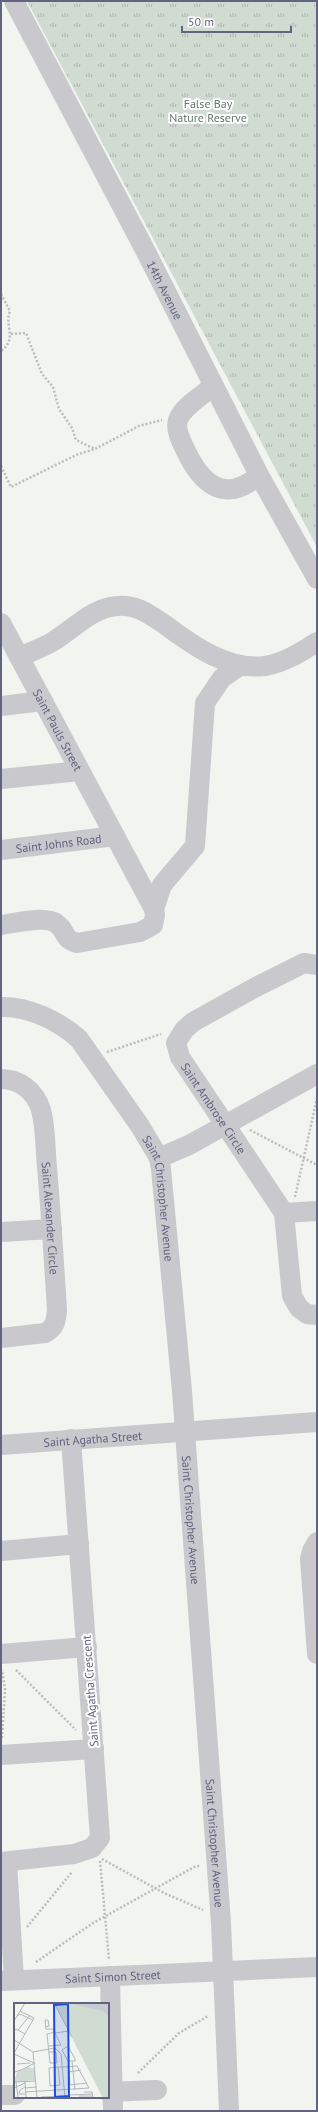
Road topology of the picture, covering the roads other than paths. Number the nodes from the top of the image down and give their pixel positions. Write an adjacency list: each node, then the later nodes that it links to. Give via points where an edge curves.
1 (14, 1): 2 (street, 14th Avenue, via 144,248)
2 (213, 386): 3 (street, 14th Avenue); 3 (street, via 180,415 177,422 183,445 199,473 210,485 222,490 238,488)
3 (259, 475): 4 (street, 14th Avenue)
4 (317, 579)
5 (3, 630): 7 (street, Saint Pauls Street)
6 (317, 642): 8 (street, via 283,661 266,666)
7 (19, 657): 8 (street, via 51,642 93,613 128,605 139,608 194,646 218,658); 9 (street, Saint Pauls Street)
8 (241, 665): 15 (street, via 222,678 205,704 195,846 162,885)
9 (43, 701): 10 (street); 11 (street, Saint Pauls Street)
10 (1, 706)
11 (80, 771): 12 (street); 13 (street, Saint Pauls Street)
12 (1, 779)
13 (115, 836): 14 (street, Saint Johns Road); 15 (street, Saint Pauls Street)
14 (1, 850)
15 (154, 909): 16 (street, via 155,921 147,930 77,943 67,939 58,924 50,920)
16 (1, 925)
17 (317, 965): 21 (street, Saint Ambrose Circle, via 304,963 289,969 193,1022 178,1037 177,1050)
18 (1, 1007): 22 (street, Saint Christopher Avenue, via 27,1011 58,1024 79,1039 140,1126)
19 (317, 1074): 21 (street)
20 (1, 1079): 25 (street, Saint Alexander Circle, via 17,1080 30,1091 41,1110)
21 (232, 1121): 22 (street); 24 (street, Saint Ambrose Circle)
22 (159, 1158): 30 (street, Saint Christopher Avenue)
23 (317, 1211): 24 (street)
24 (288, 1213): 27 (street, Saint Ambrose Circle, via 292,1296 299,1308 307,1314)
25 (52, 1229): 26 (street); 28 (street, Saint Alexander Circle, via 57,1310 54,1327 45,1333)
26 (1, 1232)
27 (317, 1315)
28 (1, 1338)
29 (317, 1422): 30 (street, Saint Agatha Street)
30 (185, 1432): 31 (street, Saint Agatha Street); 43 (street, Saint Christopher Avenue)
31 (71, 1439): 32 (street, Saint Agatha Street); 34 (street, Saint Agatha Crescent)
32 (1, 1446)
33 (317, 1542): 37 (street, via 310,1559)
34 (79, 1544): 35 (street); 36 (street, Saint Agatha Crescent)
35 (1, 1551)
36 (87, 1647): 38 (street); 39 (street, Saint Agatha Crescent)
37 (317, 1654)
38 (6, 1660)
39 (94, 1749): 40 (street); 41 (street, Saint Agatha Crescent, via 100,1838 92,1848 74,1854)
40 (2, 1755)
41 (4, 1862): 45 (street, via 12,1946)
42 (317, 1967): 43 (street, Saint Simon Street)
43 (224, 1971): 44 (street, Saint Simon Street); 50 (street, Saint Christopher Avenue)
44 (110, 1976): 45 (street, Saint Simon Street); 49 (street)
45 (8, 1981)
46 (157, 2090): 49 (street)
47 (1, 2095): 48 (street)
48 (14, 2095)
49 (115, 2097)
50 (229, 2111)

